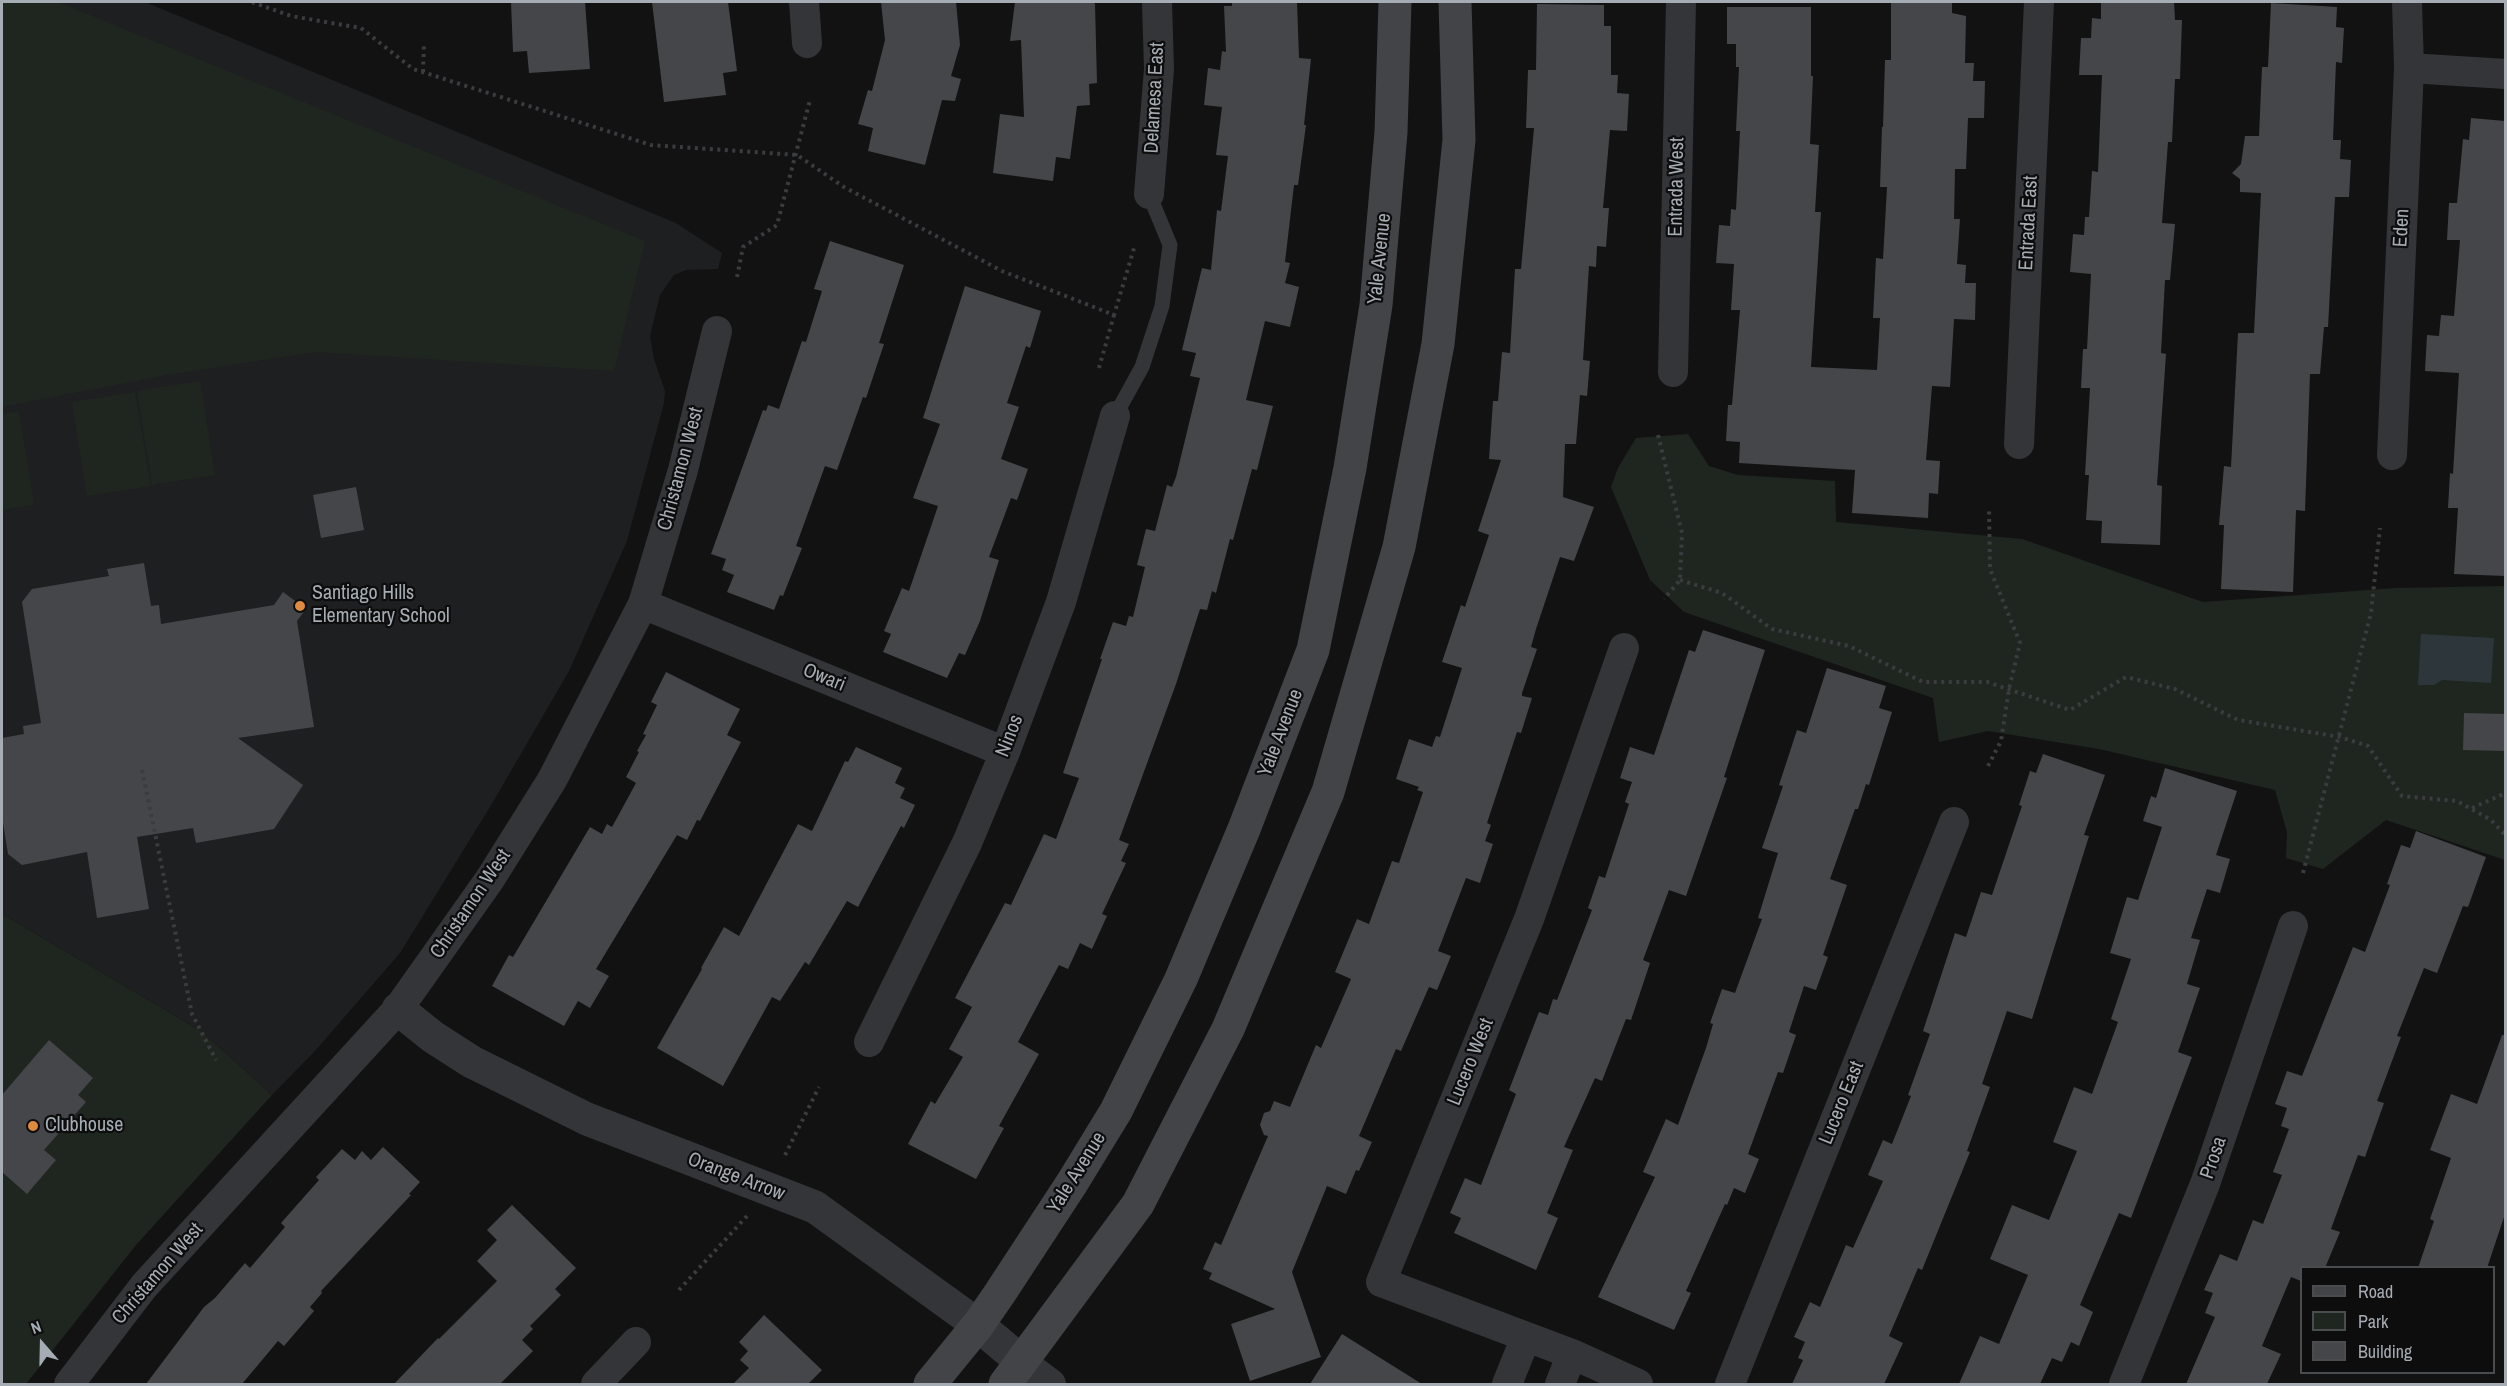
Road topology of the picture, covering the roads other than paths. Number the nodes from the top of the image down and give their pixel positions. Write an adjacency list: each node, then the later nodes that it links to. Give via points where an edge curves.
1 (804, 2): 8 (street)
2 (1158, 2): 11 (street, Delamesa East, via 1159,69)
3 (1395, 2): 24 (main road, Yale Avenue, via 1391,132 1376,305 1350,468 1313,650 1181,980 1116,1111)
4 (1455, 2): 28 (main road, via 1459,140 1438,344 1399,547 1328,792 1228,1029 1138,1204)
5 (1681, 2): 13 (street, Entrada West)
6 (2039, 2): 15 (street, Entrada East)
7 (2407, 2): 9 (street, Eden)
8 (807, 43)
9 (2409, 68): 10 (street); 16 (street, Eden)
10 (2505, 74)
11 (1149, 194): 14 (lane, via 1170,245 1162,306 1142,367)
12 (717, 332): 17 (street, Christamon West, via 683,470)
13 (1673, 372)
14 (1115, 416): 19 (street, Ninos, via 1061,602)
15 (2019, 444)
16 (2392, 455)
17 (643, 604): 19 (street, Owari); 22 (street, Christamon West, via 552,780 490,879)
18 (1624, 648): 25 (street, Lucero West, via 1529,919 1381,1282)
19 (1005, 752): 23 (street, Ninos, via 967,843)
20 (1954, 822): 36 (street, Lucero East)
21 (2293, 926): 37 (street, Prosa, via 2205,1184)
22 (398, 1009): 24 (street, Orange Arrow, via 472,1062 587,1119 815,1207); 29 (street, Christamon West, via 144,1286)
23 (869, 1042)
24 (978, 1325): 28 (street, Orange Arrow); 31 (main road, Yale Avenue)
25 (1527, 1337): 27 (street, Lucero West); 33 (street)
26 (636, 1342): 30 (street)
27 (1572, 1354): 34 (street); 35 (street)
28 (1014, 1373): 32 (street, Orange Arrow)
29 (69, 1384)
30 (596, 1384)
31 (930, 1384)
32 (1051, 1384)
33 (1507, 1384)
34 (1560, 1384)
35 (1638, 1384)
36 (1730, 1384)
37 (2124, 1384)

